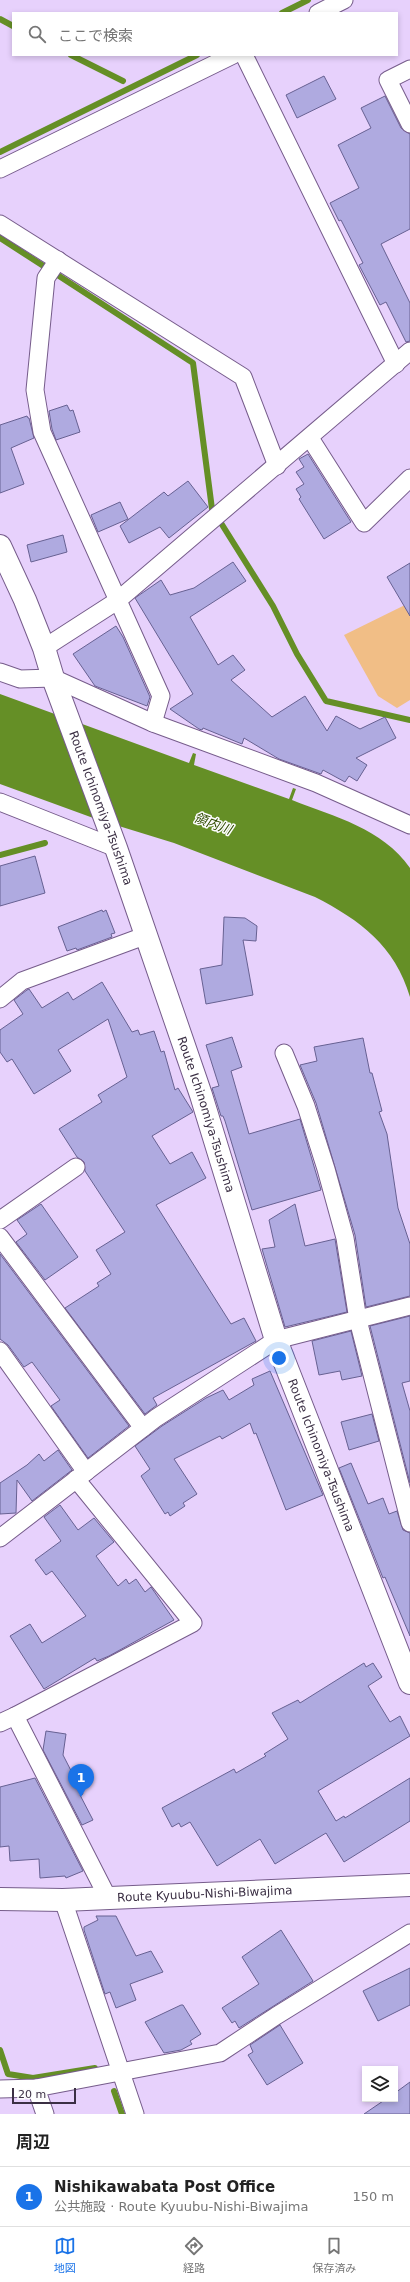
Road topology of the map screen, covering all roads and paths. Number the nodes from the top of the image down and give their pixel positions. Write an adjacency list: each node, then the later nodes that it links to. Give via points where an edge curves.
1 (344, 0): 2 (street)
2 (320, 12)
3 (232, 56): 7 (street)
4 (244, 56): 11 (street)
5 (410, 69): 6 (street, via 388,80)
6 (410, 124)
7 (0, 169)
8 (0, 224): 9 (street)
9 (58, 260): 13 (street, via 243,378); 16 (street, via 46,278 35,390 37,409 42,432)
10 (410, 351): 11 (street)
11 (396, 364): 12 (street)
12 (310, 438): 13 (street); 14 (street, via 364,523)
13 (277, 466): 16 (street)
14 (410, 478)
15 (0, 546): 17 (main road, Route Ichinomiya-Tsushima)
16 (117, 600): 17 (street); 20 (street, via 161,696)
17 (44, 648): 19 (main road, Route Ichinomiya-Tsushima)
18 (0, 672): 19 (street, via 20,679)
19 (53, 678): 20 (street); 23 (main road, Route Ichinomiya-Tsushima)
20 (153, 723): 22 (street, via 316,783)
21 (0, 802): 23 (street)
22 (409, 824)
23 (113, 840): 24 (main road, Route Ichinomiya-Tsushima)
24 (147, 934): 25 (street, via 22,981); 32 (main road, Route Ichinomiya-Tsushima, via 201,1095)
25 (0, 999)
26 (284, 1054): 31 (street, via 306,1106 326,1169 345,1238)
27 (76, 1167): 28 (street)
28 (0, 1220)
29 (0, 1237): 34 (street)
30 (410, 1306): 31 (street)
31 (358, 1320): 32 (street); 36 (street)
32 (276, 1340): 34 (street); 38 (main road, Route Ichinomiya-Tsushima)
33 (0, 1350): 35 (street)
34 (143, 1428): 35 (street)
35 (81, 1476): 37 (street); 39 (street, via 193,1623)
36 (410, 1523)
37 (0, 1538)
38 (410, 1683)
39 (7, 1719): 41 (street)
40 (410, 1885): 41 (main road, Route Kyuubu-Nishi-Biwajima)
41 (108, 1898): 43 (main road, Route Kyuubu-Nishi-Biwajima)
42 (0, 1899): 43 (main road, Route Kyuubu-Nishi-Biwajima)
43 (63, 1900): 45 (street)
44 (410, 1933): 45 (street, via 220,2053)
45 (122, 2074): 46 (street); 49 (street)
46 (36, 2088): 47 (street); 48 (street)
47 (0, 2089)
48 (45, 2114)
49 (135, 2114)

